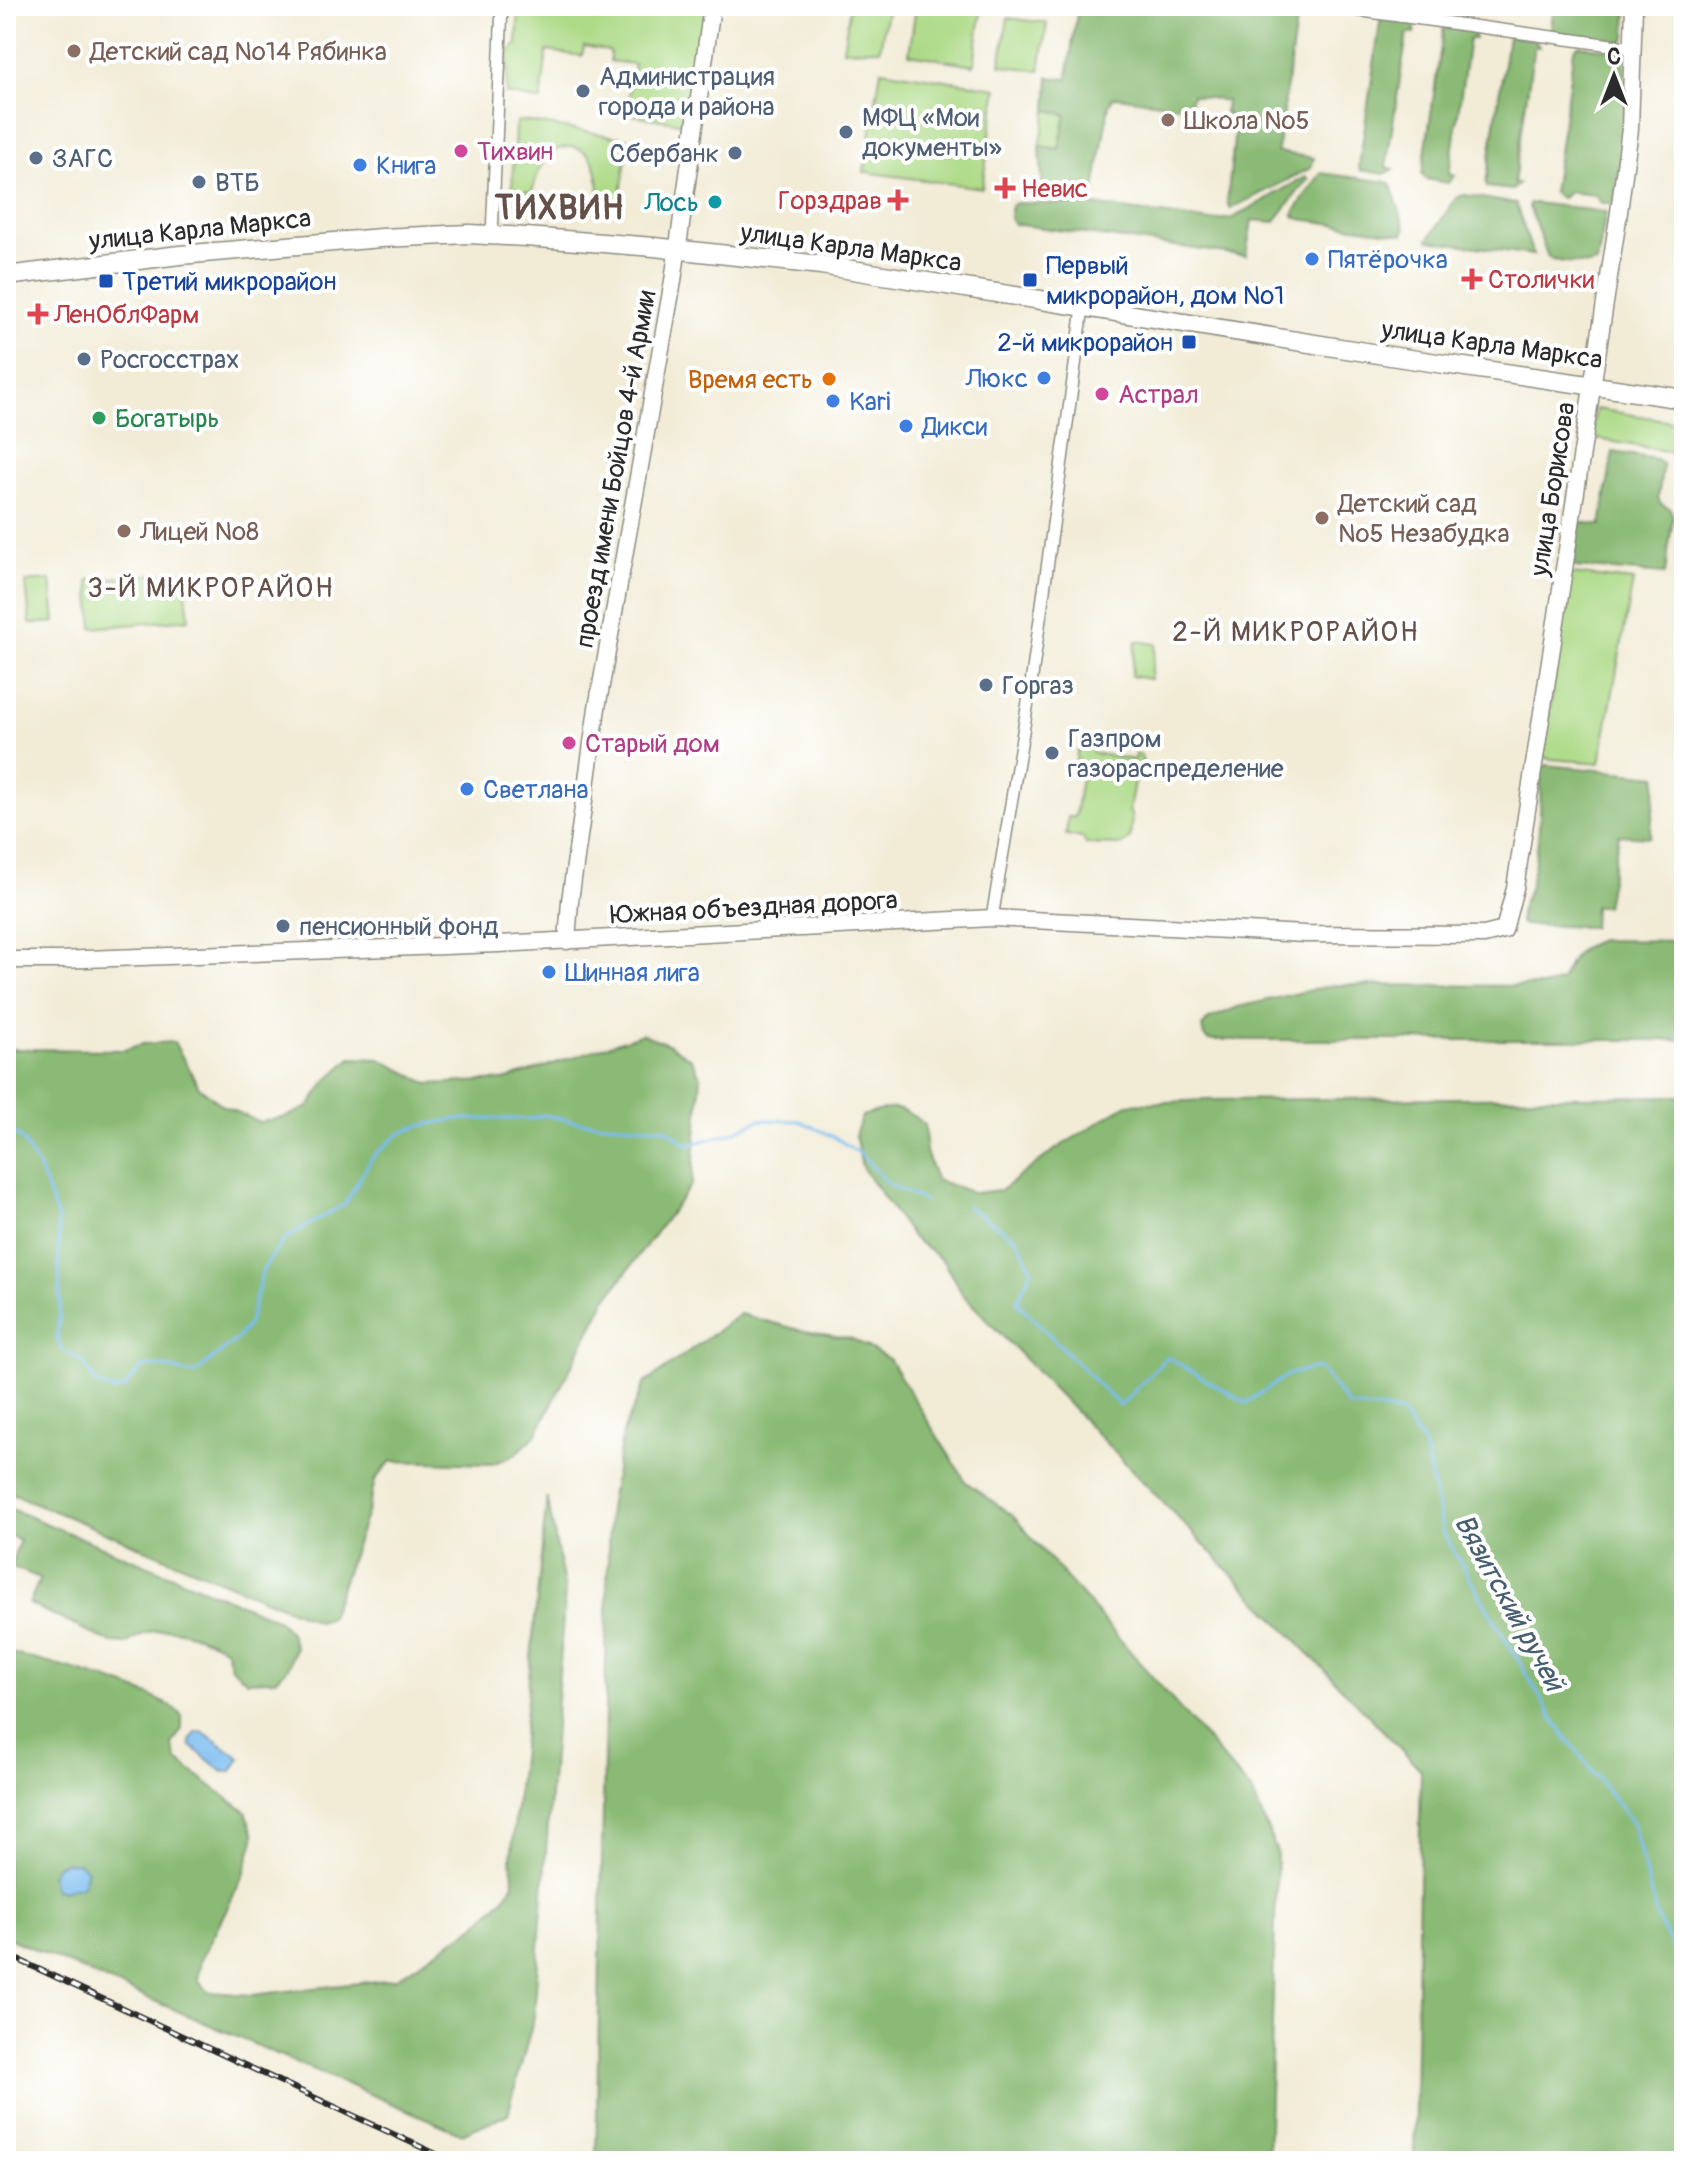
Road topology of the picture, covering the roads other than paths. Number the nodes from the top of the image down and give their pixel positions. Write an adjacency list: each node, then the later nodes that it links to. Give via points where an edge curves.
1 (502, 6): 6 (street)
2 (712, 6): 7 (street, проезд имени Бойцов 4-й Армии)
3 (1326, 6): 5 (street)
4 (1634, 6): 5 (street, улица Борисова)
5 (1633, 48): 10 (street, улица Борисова, via 1630,129)
6 (492, 235): 7 (main road, улица Карла Маркса); 8 (main road, улица Карла Маркса, via 350,240)
7 (678, 250): 9 (main road, улица Карла Маркса, via 821,265); 14 (street, проезд имени Бойцов 4-й Армии, via 602,677)
8 (6, 276)
9 (1083, 308): 10 (main road, улица Карла Маркса); 12 (street, via 1031,684)
10 (1592, 385): 11 (main road, улица Карла Маркса); 13 (street, улица Борисова, via 1515,888)
11 (1684, 399)
12 (992, 918): 13 (street, Южная объездная дорога, via 1315,934 1484,935); 14 (street, Южная объездная дорога)
13 (1504, 930)
14 (567, 941): 15 (street, Южная объездная дорога)
15 (6, 960)

